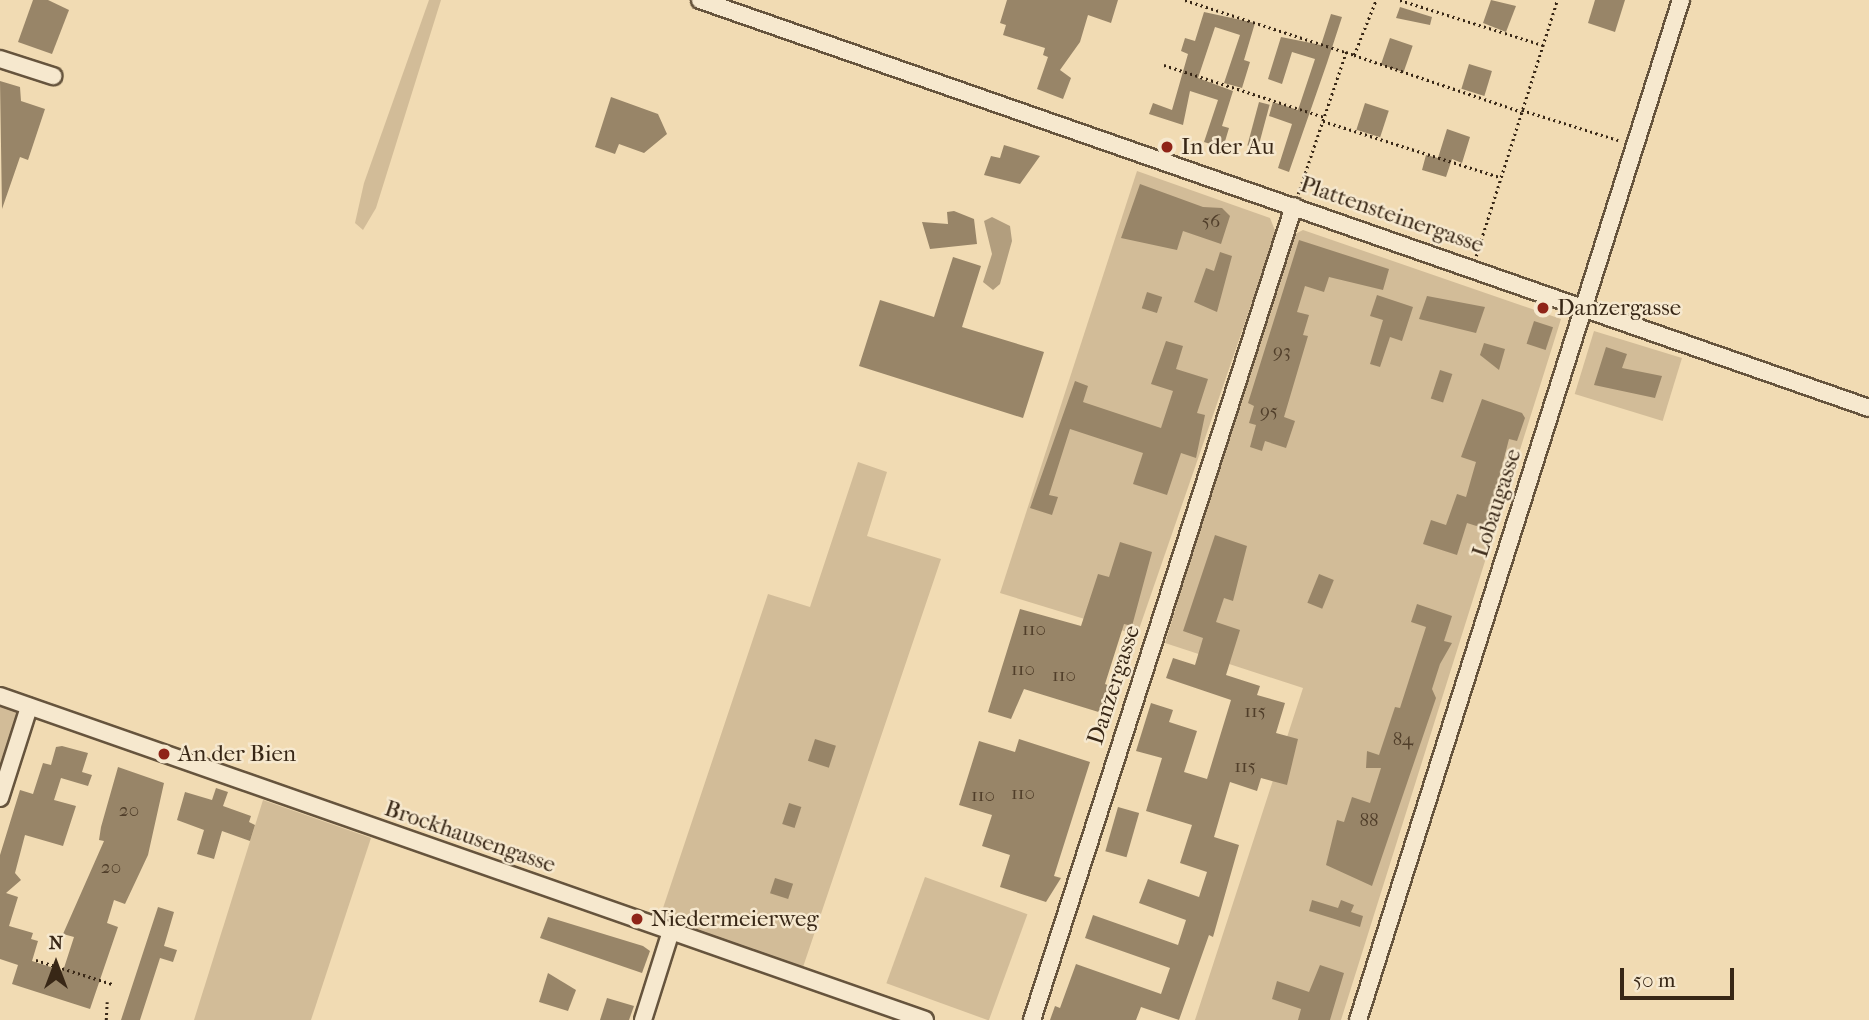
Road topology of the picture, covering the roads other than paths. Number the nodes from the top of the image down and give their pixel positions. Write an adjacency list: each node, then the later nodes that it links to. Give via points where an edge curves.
1 (700, 0): 5 (street, Plattensteinergasse)
2 (1681, 0): 6 (street, Lobaugasse)
3 (0, 59): 4 (street)
4 (53, 76)
5 (1294, 206): 6 (street, Plattensteinergasse); 14 (street, Danzergasse)
6 (1583, 307): 7 (street, Plattensteinergasse); 15 (street, Lobaugasse)
7 (1869, 408)
8 (0, 696): 9 (street, Brockhausengasse)
9 (29, 707): 10 (street); 11 (street, Brockhausengasse)
10 (0, 798)
11 (671, 931): 12 (street); 13 (street, Brockhausengasse)
12 (643, 1020)
13 (925, 1020)
14 (1032, 1020)
15 (1358, 1020)

